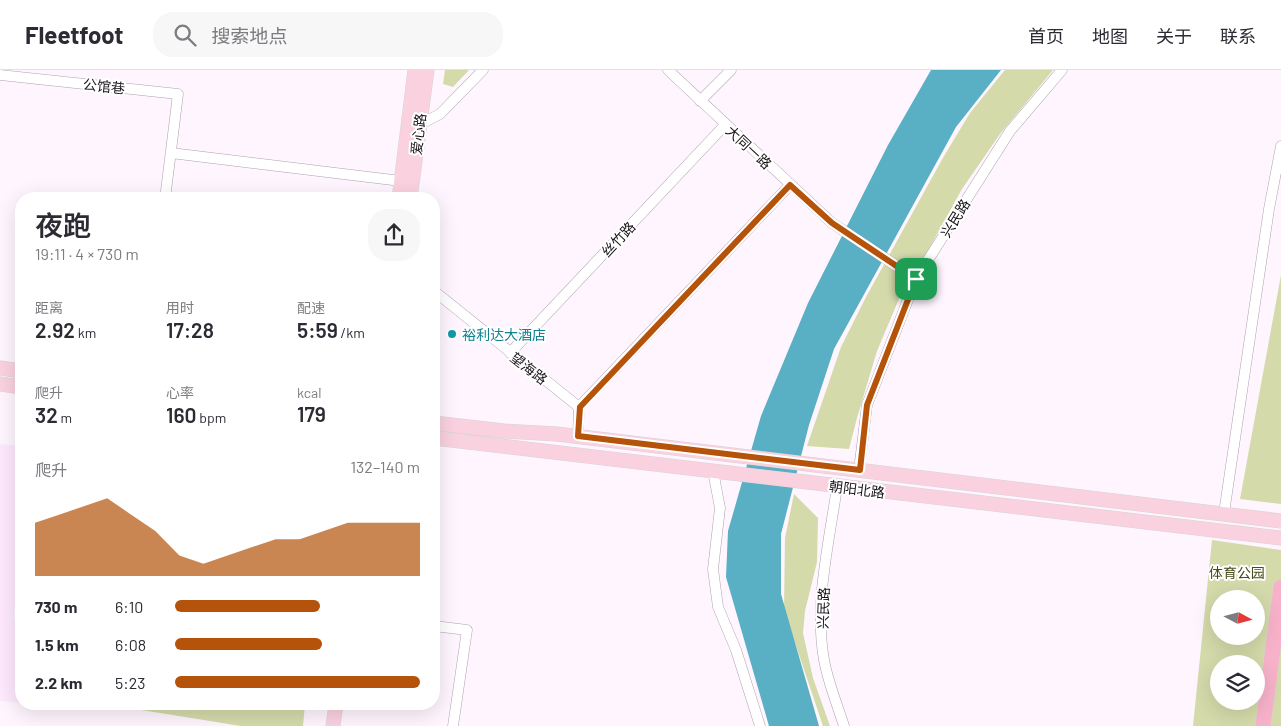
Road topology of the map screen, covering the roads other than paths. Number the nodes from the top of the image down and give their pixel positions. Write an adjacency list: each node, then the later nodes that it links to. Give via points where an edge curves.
1 (415, 70): 13 (main road, 爱心路)
2 (427, 70): 9 (main road, 爱心路)
3 (483, 70): 9 (street, via 440,114)
4 (668, 70): 8 (street, 大同一路)
5 (732, 70): 8 (street)
6 (1062, 70): 18 (street, 兴民路, via 1010,131)
7 (0, 75): 12 (street, 公馆巷, via 178,94)
8 (700, 101): 10 (street, 大同一路)
9 (419, 125): 17 (main road, 爱心路)
10 (725, 125): 14 (street, 大同一路); 20 (street, 丝竹路)
11 (1281, 146): 32 (street)
12 (170, 153): 13 (street); 15 (street)
13 (401, 181): 16 (main road, 爱心路)
14 (790, 185): 18 (street, 大同一路, via 832,223); 25 (street)
15 (166, 192)
16 (400, 192)
17 (411, 192)
18 (916, 279): 29 (street, 兴民路, via 867,405)
19 (440, 296): 20 (street, 望海路)
20 (510, 353): 25 (street, 望海路)
21 (0, 368): 22 (main road)
22 (15, 369)
23 (0, 384): 24 (main road)
24 (15, 385)
25 (580, 407): 27 (street)
26 (440, 424): 27 (main road, 朝阳北路)
27 (578, 436): 29 (main road, 朝阳北路)
28 (440, 439): 30 (main road, 朝阳北路)
29 (860, 470): 32 (main road, 朝阳北路)
30 (713, 472): 31 (main road, 朝阳北路); 42 (street, via 720,508 713,569 718,607 736,650)
31 (837, 487): 34 (main road, 朝阳北路); 43 (street, 兴民路, via 822,591 822,626 824,659)
32 (1224, 513): 33 (main road, 朝阳北路)
33 (1281, 521)
34 (1281, 538)
35 (1281, 586): 44 (highway)
36 (440, 627): 41 (street, via 467,630)
37 (326, 710): 39 (main road)
38 (335, 710): 40 (main road)
39 (324, 726)
40 (333, 726)
41 (453, 726)
42 (760, 726)
43 (844, 726)
44 (1263, 726)

